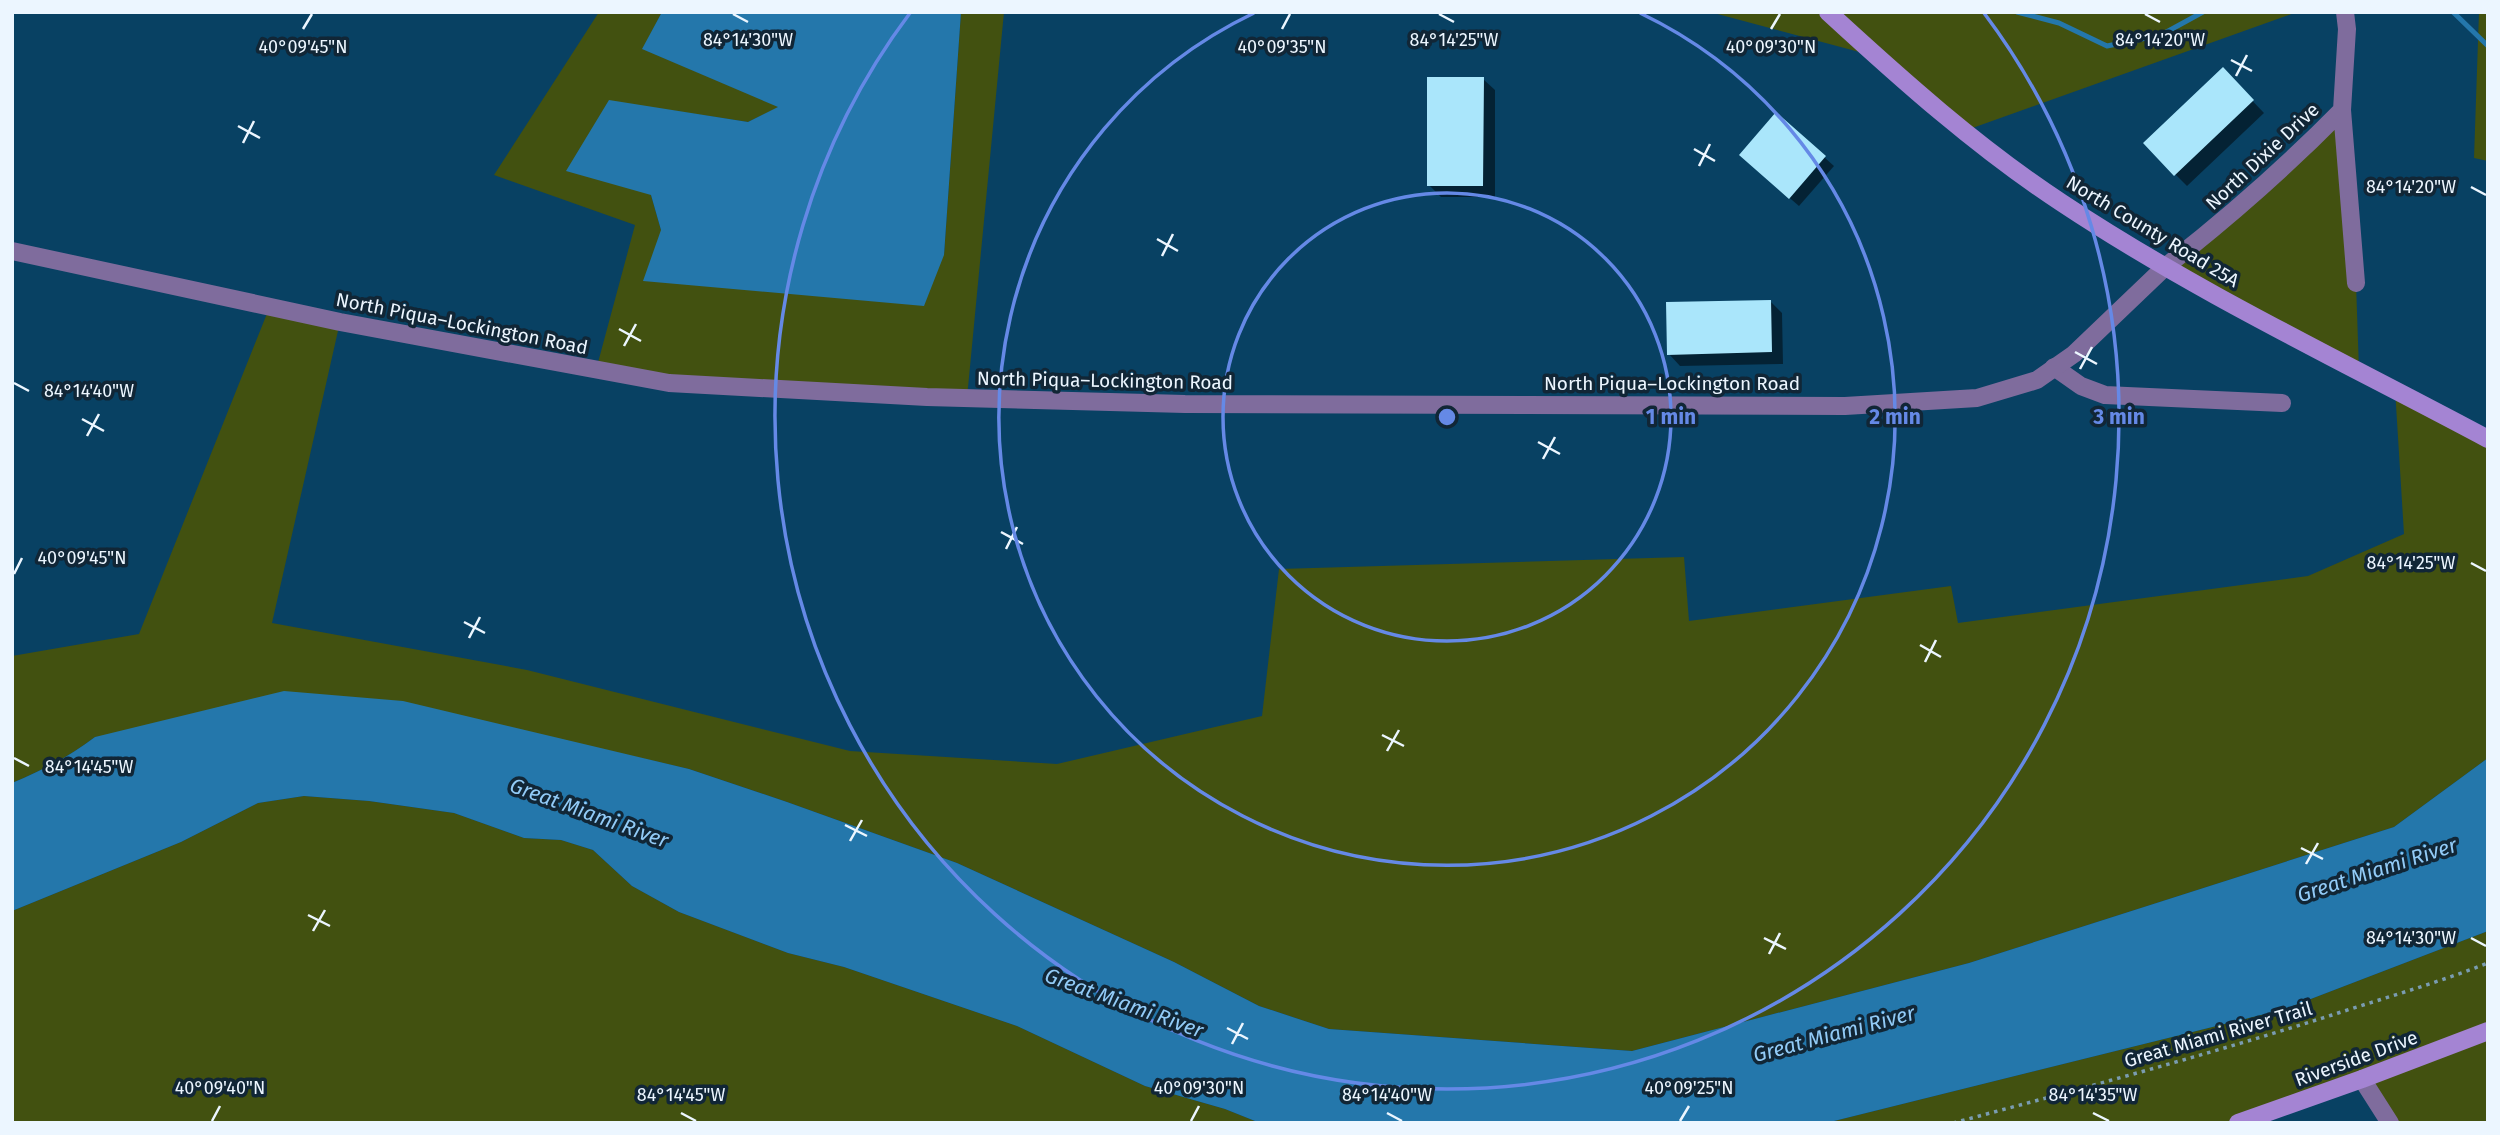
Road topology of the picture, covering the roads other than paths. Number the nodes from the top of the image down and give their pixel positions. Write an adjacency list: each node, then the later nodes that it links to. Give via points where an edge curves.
1 (1828, 12): 5 (main road, North County Road 25A, via 1964,131 2060,202)
2 (2345, 12): 3 (street, North Dixie Drive)
3 (2342, 110): 5 (street, North Dixie Drive, via 2231,216); 6 (street)
4 (12, 251): 7 (street, North Piqua–Lockington Road, via 340,321 682,384 1185,404 1857,405 1978,398 2037,380)
5 (2165, 267): 7 (street, North Piqua–Lockington Road, via 2074,354); 9 (main road, North County Road 25A)
6 (2356, 283)
7 (2054, 367): 8 (street, via 2105,396)
8 (2282, 403)
9 (2488, 439)
10 (2488, 1031): 11 (main road, Riverside Drive)
11 (2362, 1079): 12 (main road, Riverside Drive); 13 (street)
12 (2238, 1123)
13 (2390, 1123)

